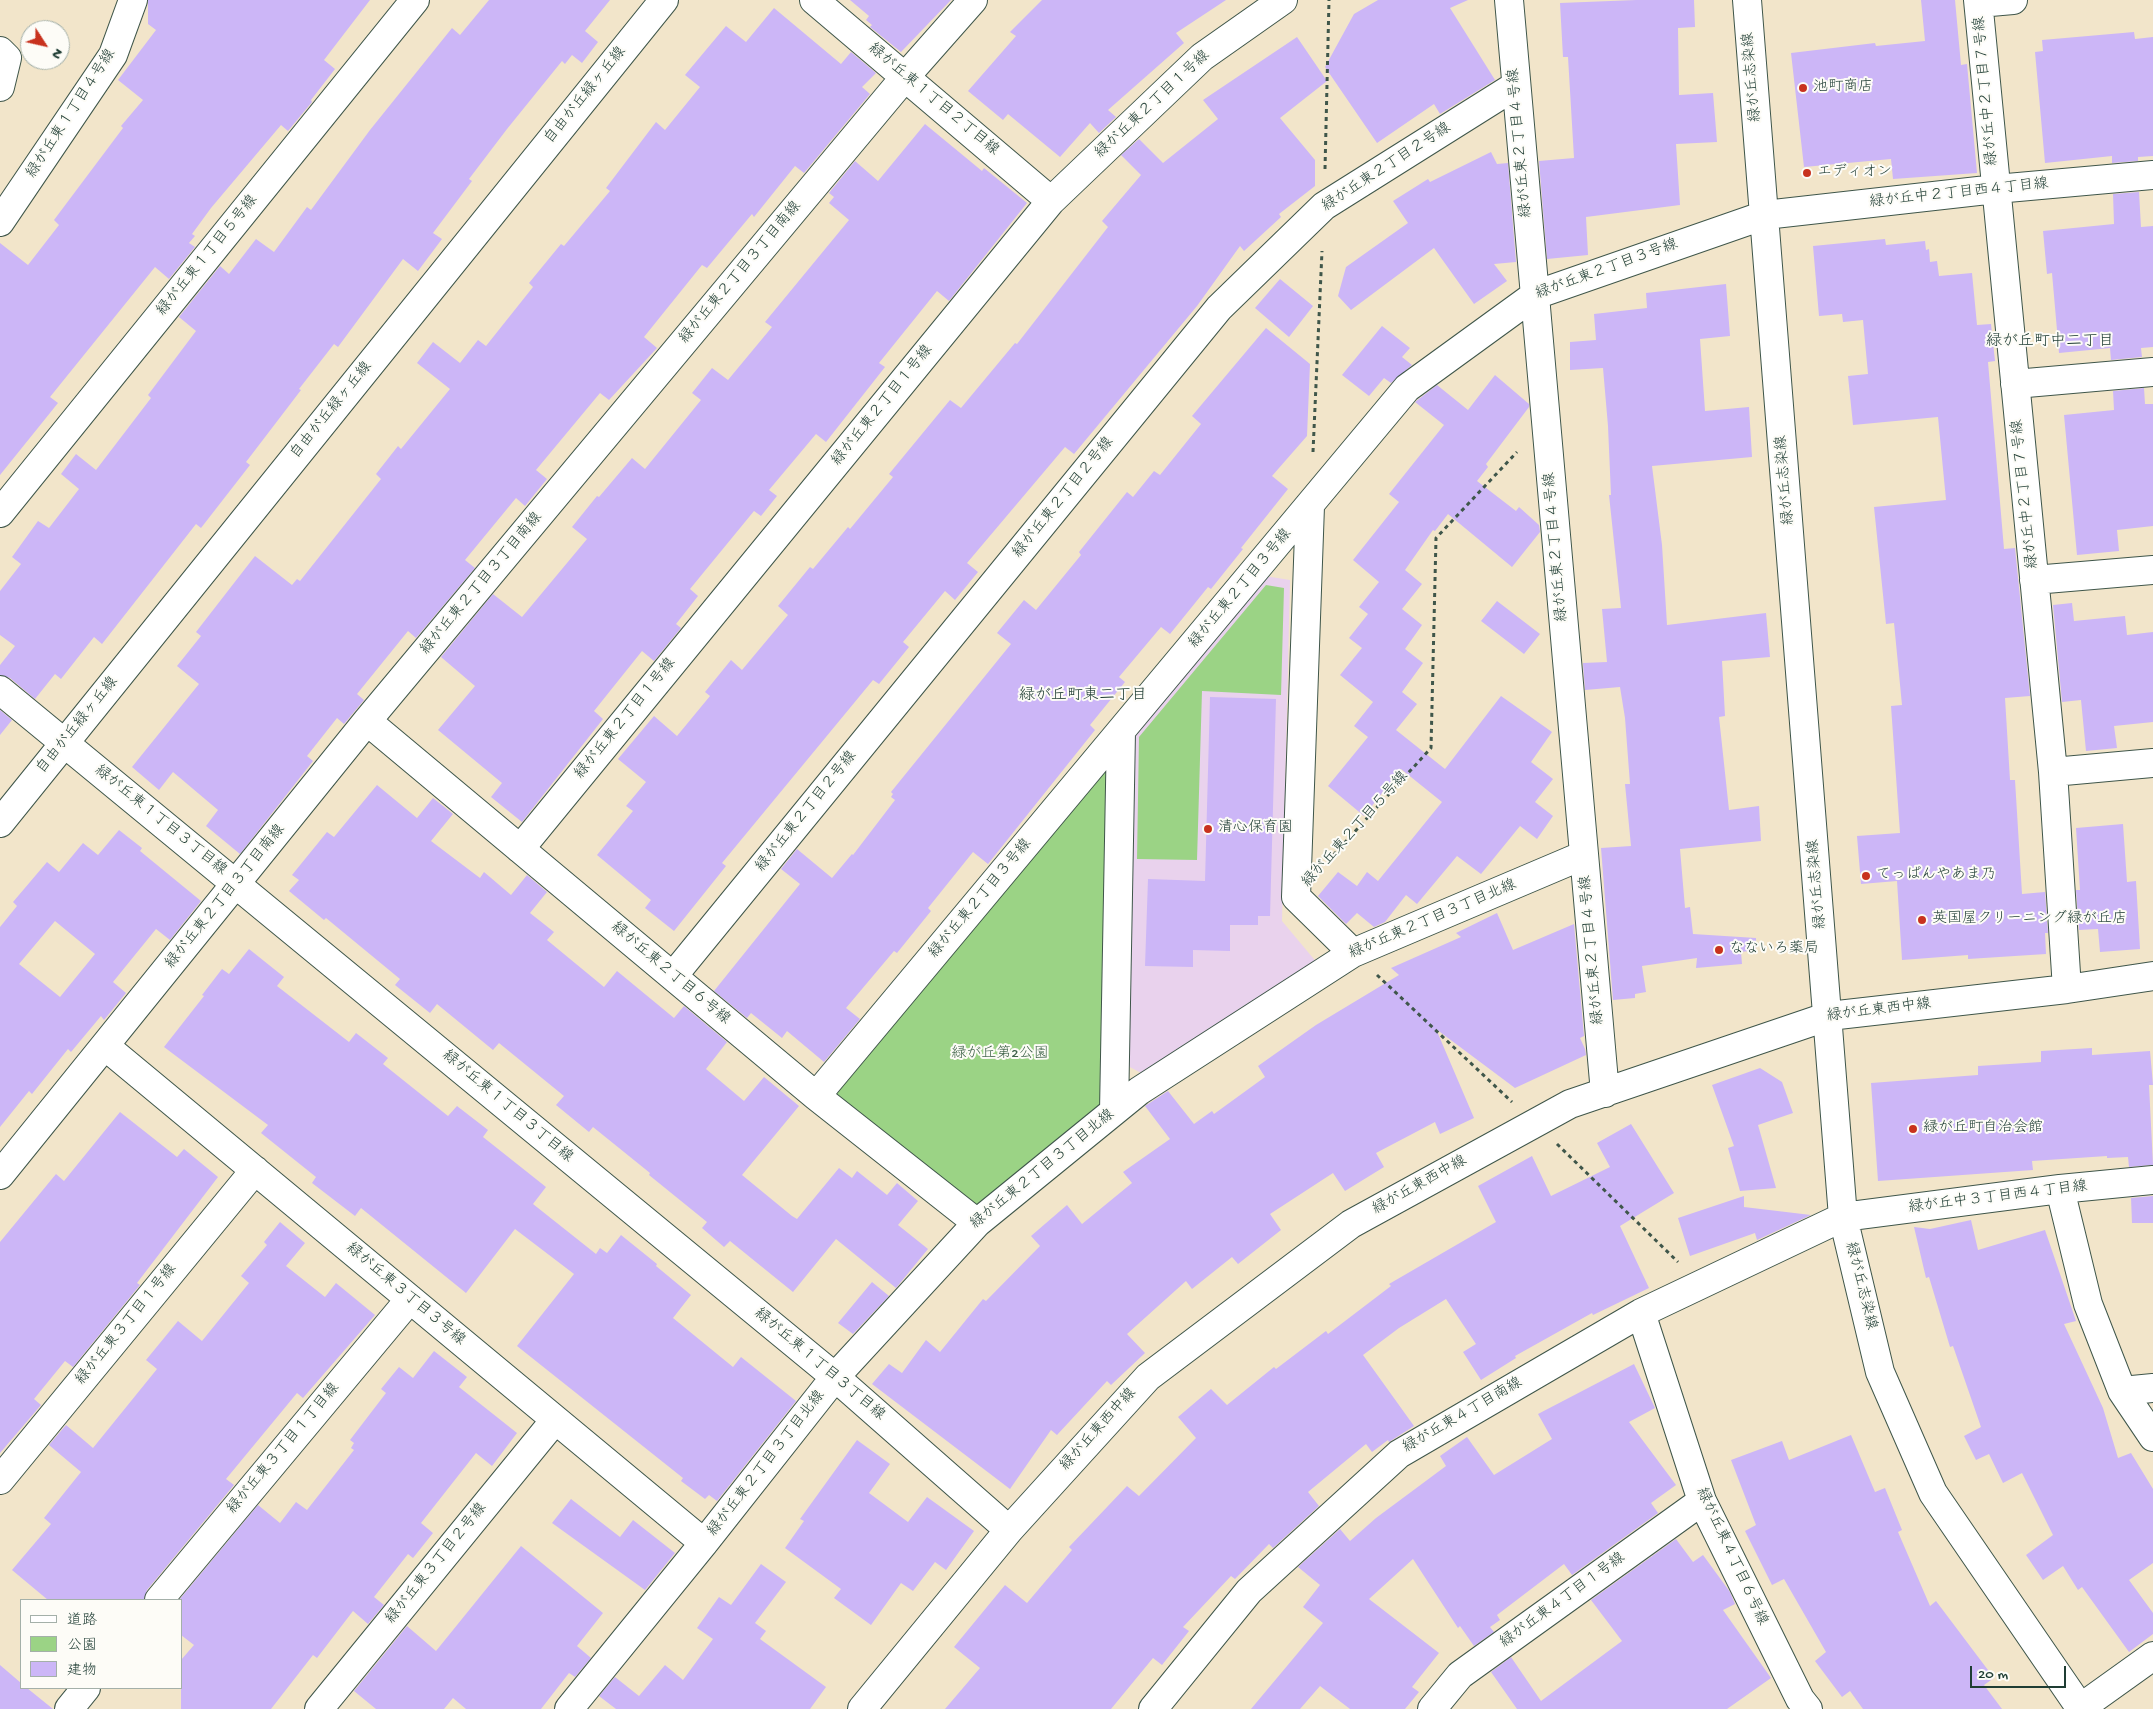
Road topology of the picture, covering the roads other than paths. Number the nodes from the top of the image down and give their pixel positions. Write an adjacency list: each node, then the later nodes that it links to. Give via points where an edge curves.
1 (133, 0): 19 (street, 緑が丘東１丁目４号線, via 113,55)
2 (415, 0): 24 (street, 緑が丘東１丁目５号線)
3 (664, 0): 30 (street, 自由が丘緑ヶ丘線)
4 (814, 0): 12 (street, 緑が丘東１丁目２丁目線)
5 (973, 0): 12 (street, 緑が丘東２丁目３丁目南線)
6 (1283, 0): 17 (street, 緑が丘東２丁目１号線, via 1202,57)
7 (1509, 0): 13 (street, 緑が丘東２丁目４号線)
8 (1747, 0): 18 (street, 緑が丘志染線)
9 (2013, 0): 10 (street)
10 (1978, 2): 16 (street, 緑が丘中２丁目７号線)
11 (0, 52): 14 (street, via 7,58)
12 (905, 77): 17 (street, 緑が丘東１丁目２丁目線); 28 (street, 緑が丘東２丁目３丁目南線)
13 (1515, 86): 20 (street, 緑が丘東２丁目４号線); 38 (street, 緑が丘東２丁目２号線, via 1324,206 1219,308)
14 (0, 87)
15 (2153, 176): 16 (street, 緑が丘中２丁目西４丁目線)
16 (1996, 189): 18 (street, 緑が丘中２丁目西４丁目線); 22 (street, 緑が丘中２丁目７号線)
17 (1051, 201): 34 (street, 緑が丘東２丁目１号線)
18 (1765, 215): 20 (street, 緑が丘東２丁目３号線); 41 (street, 緑が丘志染線)
19 (0, 222)
20 (1535, 295): 23 (street, 緑が丘東２丁目３号線, via 1407,388); 35 (street, 緑が丘東２丁目４号線)
21 (2153, 372): 22 (street)
22 (2015, 384): 26 (street, 緑が丘中２丁目７号線)
23 (1310, 506): 29 (street, 緑が丘東２丁目３号線); 37 (street, 緑が丘東２丁目５号線, via 1296,897)
24 (0, 513)
25 (2153, 570): 26 (street)
26 (2034, 580): 32 (street, 緑が丘中２丁目７号線)
27 (0, 690): 30 (street, 緑が丘東１丁目３丁目線)
28 (367, 721): 34 (street, 緑が丘東２丁目６号線); 36 (street, 緑が丘東２丁目３丁目南線)
29 (1121, 732): 44 (street, 緑が丘東２丁目３号線); 45 (street)
30 (64, 743): 33 (street, 自由が丘緑ヶ丘線); 36 (street, 緑が丘東１丁目３丁目線)
31 (2153, 763): 32 (street)
32 (2053, 772): 40 (street, 緑が丘中２丁目７号線)
33 (0, 823)
34 (520, 849): 38 (street, 緑が丘東２丁目６号線)
35 (1584, 855): 37 (street, 緑が丘東２丁目３丁目北線); 43 (street, 緑が丘東２丁目４号線)
36 (237, 884): 42 (street, 緑が丘東２丁目３丁目南線); 54 (street, 緑が丘東１丁目３丁目線)
37 (1353, 953): 45 (street, 緑が丘東２丁目３丁目北線, via 1139,1091)
38 (673, 976): 44 (street, 緑が丘東２丁目６号線)
39 (2153, 976): 40 (street, 緑が丘東西中線)
40 (2067, 989): 41 (street, 緑が丘東西中線)
41 (1829, 1016): 43 (street, 緑が丘東西中線); 50 (street, 緑が丘志染線)
42 (105, 1046): 46 (street, 緑が丘東３丁目３号線); 47 (street, 緑が丘東２丁目３丁目南線)
43 (1605, 1093): 61 (street, 緑が丘東西中線, via 1570,1104 1351,1224 1148,1377)
44 (816, 1096): 51 (street, 緑が丘東２丁目６号線)
45 (1114, 1111): 51 (street, 緑が丘東２丁目３丁目北線)
46 (255, 1170): 52 (street, 緑が丘東３丁目３号線); 59 (street, 緑が丘東３丁目１号線)
47 (0, 1175)
48 (2153, 1180): 49 (street, 緑が丘中３丁目西４丁目線)
49 (2060, 1189): 50 (street, 緑が丘中３丁目西４丁目線); 56 (street, via 2088,1304)
50 (1843, 1217): 53 (street, 緑が丘東４丁目南線); 73 (street, 緑が丘志染線, via 1880,1372 1933,1493)
51 (976, 1223): 54 (street, 緑が丘東２丁目３丁目北線)
52 (410, 1299): 57 (street, 緑が丘東３丁目３号線); 63 (street, 緑が丘東３丁目１丁目線)
53 (1641, 1313): 60 (street, 緑が丘東４丁目６号線); 71 (street, 緑が丘東４丁目南線, via 1398,1454 1249,1591)
54 (834, 1377): 61 (street, 緑が丘東１丁目３丁目線); 62 (street, 緑が丘東２丁目３丁目北線)
55 (2153, 1388): 56 (street)
56 (2122, 1391): 58 (street)
57 (555, 1420): 62 (street, 緑が丘東３丁目３号線); 68 (street, 緑が丘東３丁目２号線)
58 (2153, 1437)
59 (0, 1480)
60 (1702, 1501): 66 (street, 緑が丘東４丁目６号線); 72 (street, 緑が丘東４丁目１号線, via 1460,1675)
61 (1009, 1530): 70 (street, 緑が丘東西中線)
62 (704, 1543): 69 (street, 緑が丘東２丁目３丁目北線)
63 (160, 1599)
64 (2153, 1656): 73 (street)
65 (85, 1689): 67 (street)
66 (1798, 1706)
67 (69, 1709)
68 (318, 1709)
69 (569, 1709)
70 (862, 1709)
71 (1153, 1709)
72 (1432, 1709)
73 (2080, 1709)

